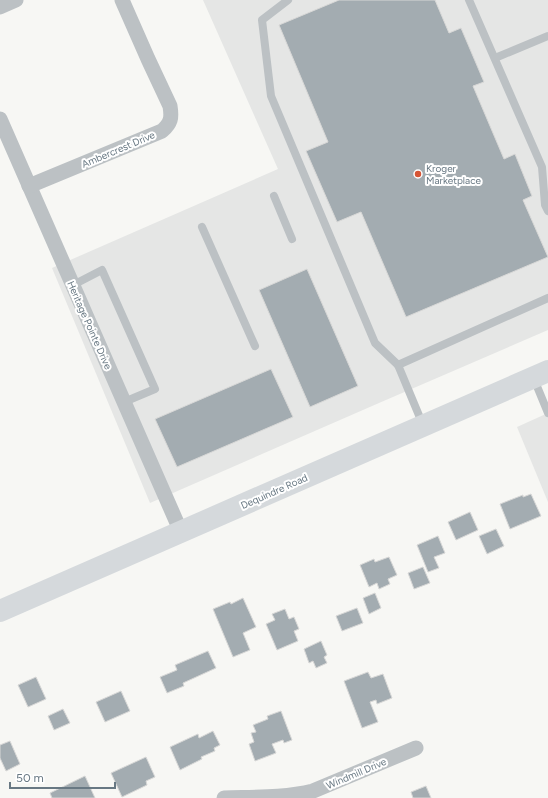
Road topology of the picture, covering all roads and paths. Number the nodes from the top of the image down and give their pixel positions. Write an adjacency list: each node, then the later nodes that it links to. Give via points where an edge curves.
1 (16, 0): 5 (street)
2 (122, 0): 10 (street, Ambercrest Drive, via 170,106 170,121 162,131)
3 (288, 0): 18 (lane, via 262,20 271,96 375,343)
4 (469, 0): 7 (lane)
5 (0, 7)
6 (548, 36): 7 (lane)
7 (495, 58): 9 (lane)
8 (0, 119): 10 (street, Heritage Pointe Drive)
9 (545, 166): 12 (lane, via 545,205)
10 (29, 186): 15 (street, Heritage Pointe Drive)
11 (274, 196): 14 (lane)
12 (548, 211)
13 (202, 227): 17 (lane)
14 (292, 239)
15 (73, 285): 20 (street, Heritage Pointe Drive); 20 (lane, via 102,270 155,389)
16 (548, 298): 18 (lane)
17 (255, 346)
18 (398, 365): 22 (lane)
19 (541, 375): 21 (lane); 22 (main road, Dequindre Road)
20 (124, 402): 23 (street, Heritage Pointe Drive)
21 (548, 413)
22 (424, 426): 23 (main road, Dequindre Road)
23 (181, 532): 24 (main road, Dequindre Road)
24 (0, 610)
25 (416, 748): 26 (street, Windmill Drive, via 302,795)
26 (224, 798)

